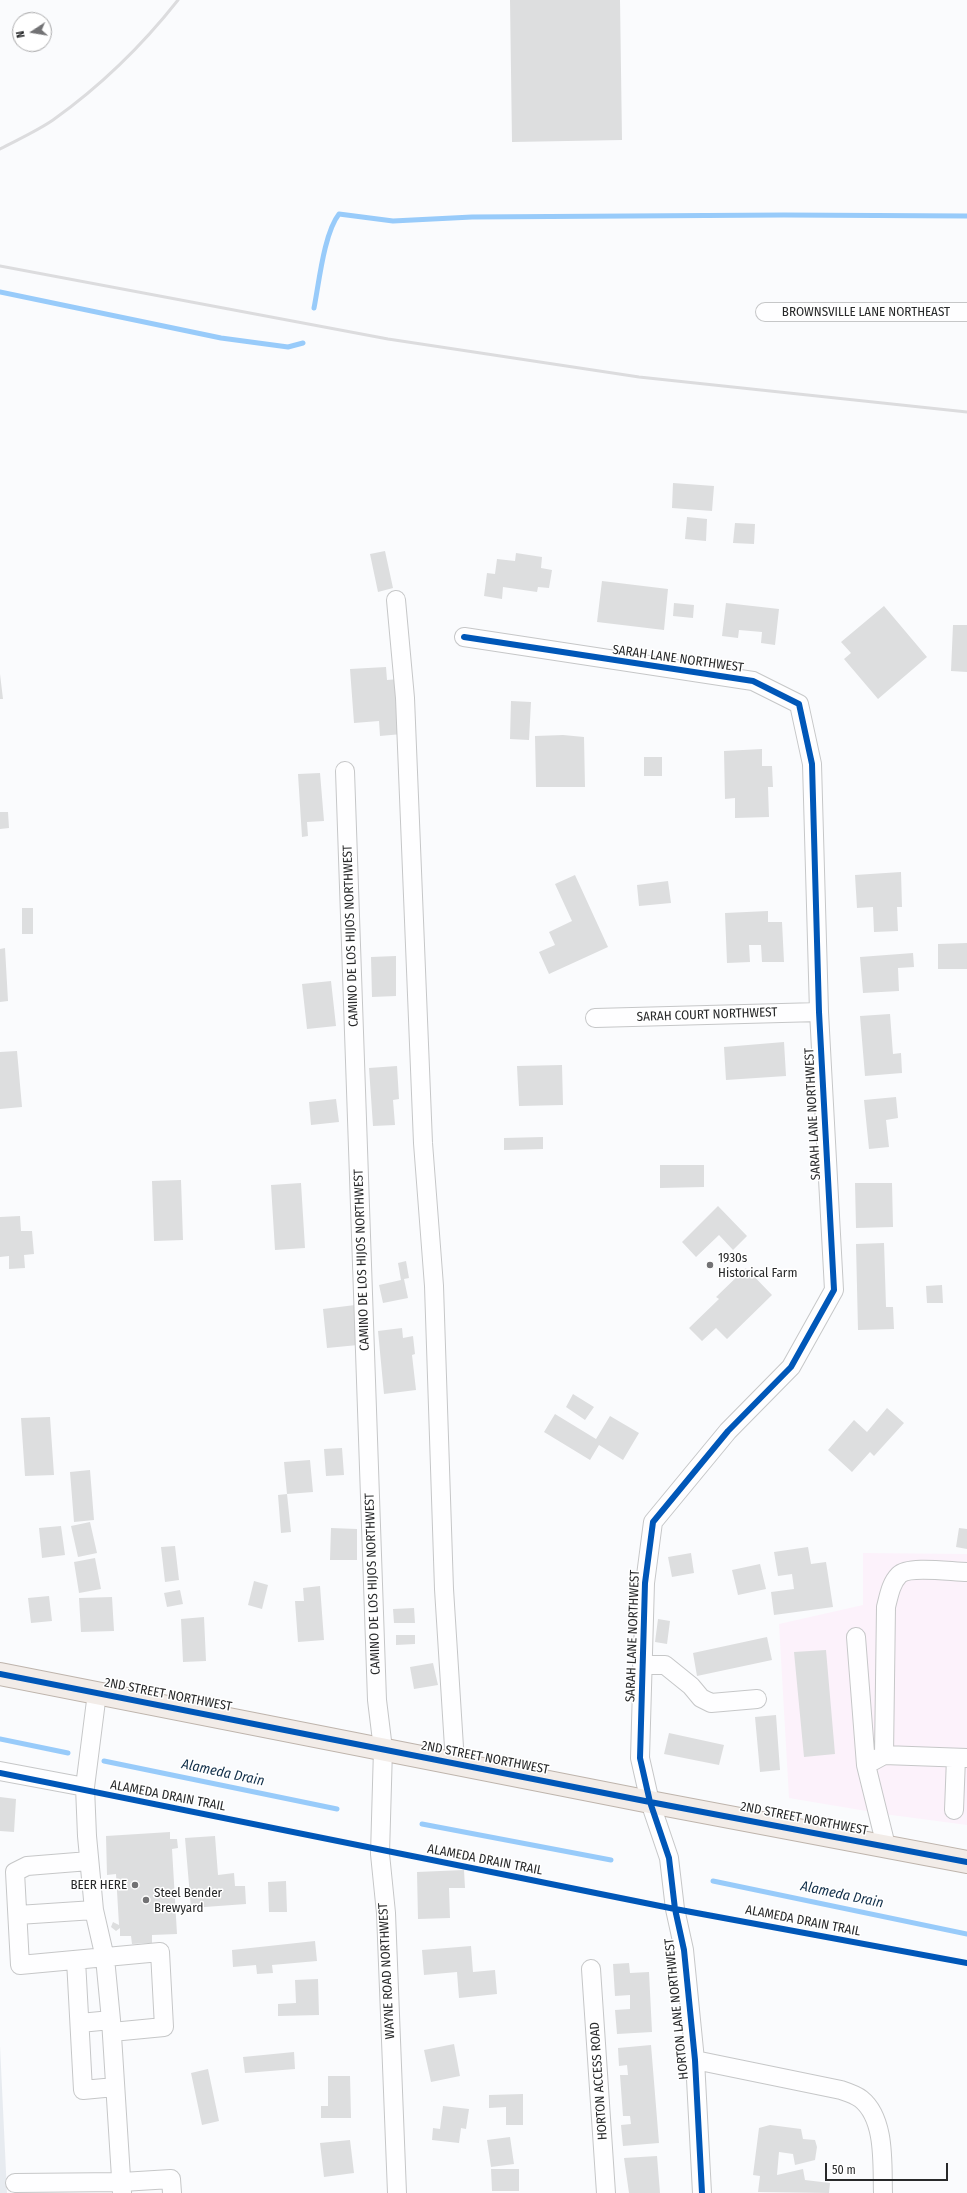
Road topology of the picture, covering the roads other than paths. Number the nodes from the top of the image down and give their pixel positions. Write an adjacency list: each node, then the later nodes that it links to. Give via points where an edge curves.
1 (765, 312): 2 (street, BROWNSVILLE LANE NORTHEAST)
2 (967, 312)
3 (396, 600): 17 (street, via 405,698 423,1143 434,1286 444,1590)
4 (464, 637): 6 (street, SARAH LANE NORTHWEST, via 753,681 799,704 812,764)
5 (345, 771): 14 (street, CAMINO DE LOS HIJOS NORTHWEST, via 377,1700)
6 (819, 1012): 7 (street, SARAH COURT NORTHWEST); 10 (street, SARAH LANE NORTHWEST, via 834,1290 791,1368 728,1432 653,1522 645,1583)
7 (596, 1018)
8 (967, 1572): 15 (street, via 908,1570 899,1575 890,1588 886,1606)
9 (856, 1637): 18 (street)
10 (642, 1665): 13 (street, via 665,1665 691,1686 701,1698 711,1703); 21 (street, SARAH LANE NORTHWEST, via 640,1758)
11 (0, 1674): 12 (main road, 2ND STREET NORTHWEST)
12 (97, 1693): 14 (main road, 2ND STREET NORTHWEST); 20 (street)
13 (757, 1699)
14 (383, 1749): 17 (main road, 2ND STREET NORTHWEST); 38 (street, WAYNE ROAD NORTHWEST, via 380,1854 386,1913)
15 (884, 1755): 16 (street); 18 (street)
16 (962, 1758): 22 (street)
17 (455, 1763): 21 (main road, 2ND STREET NORTHWEST)
18 (866, 1764): 23 (street)
19 (0, 1771): 20 (street)
20 (85, 1787): 24 (street)
21 (650, 1802): 23 (main road, 2ND STREET NORTHWEST); 33 (street, HORTON LANE NORTHWEST, via 669,1858 675,1909 684,1950)
22 (954, 1810)
23 (886, 1846): 25 (main road, 2ND STREET NORTHWEST)
24 (89, 1861): 26 (street); 27 (street, via 27,1866 15,1872)
25 (967, 1862)
26 (94, 1910): 27 (street); 28 (street)
27 (18, 1915): 29 (street, via 20,1965)
28 (105, 1958): 29 (street); 32 (street); 32 (street, via 160,1952 164,2027)
29 (76, 1960): 31 (street)
30 (591, 1969): 39 (street, HORTON ACCESS ROAD)
31 (80, 2023): 32 (street); 34 (street, via 83,2090)
32 (111, 2026): 34 (street)
33 (695, 2060): 40 (street, HORTON LANE NORTHWEST); 41 (street, via 841,2090 861,2099 871,2113 880,2134)
34 (115, 2087): 36 (street)
35 (15, 2183): 36 (street)
36 (122, 2188): 37 (street, via 171,2179)
37 (172, 2193)
38 (397, 2193)
39 (606, 2193)
40 (702, 2193)
41 (883, 2193)

